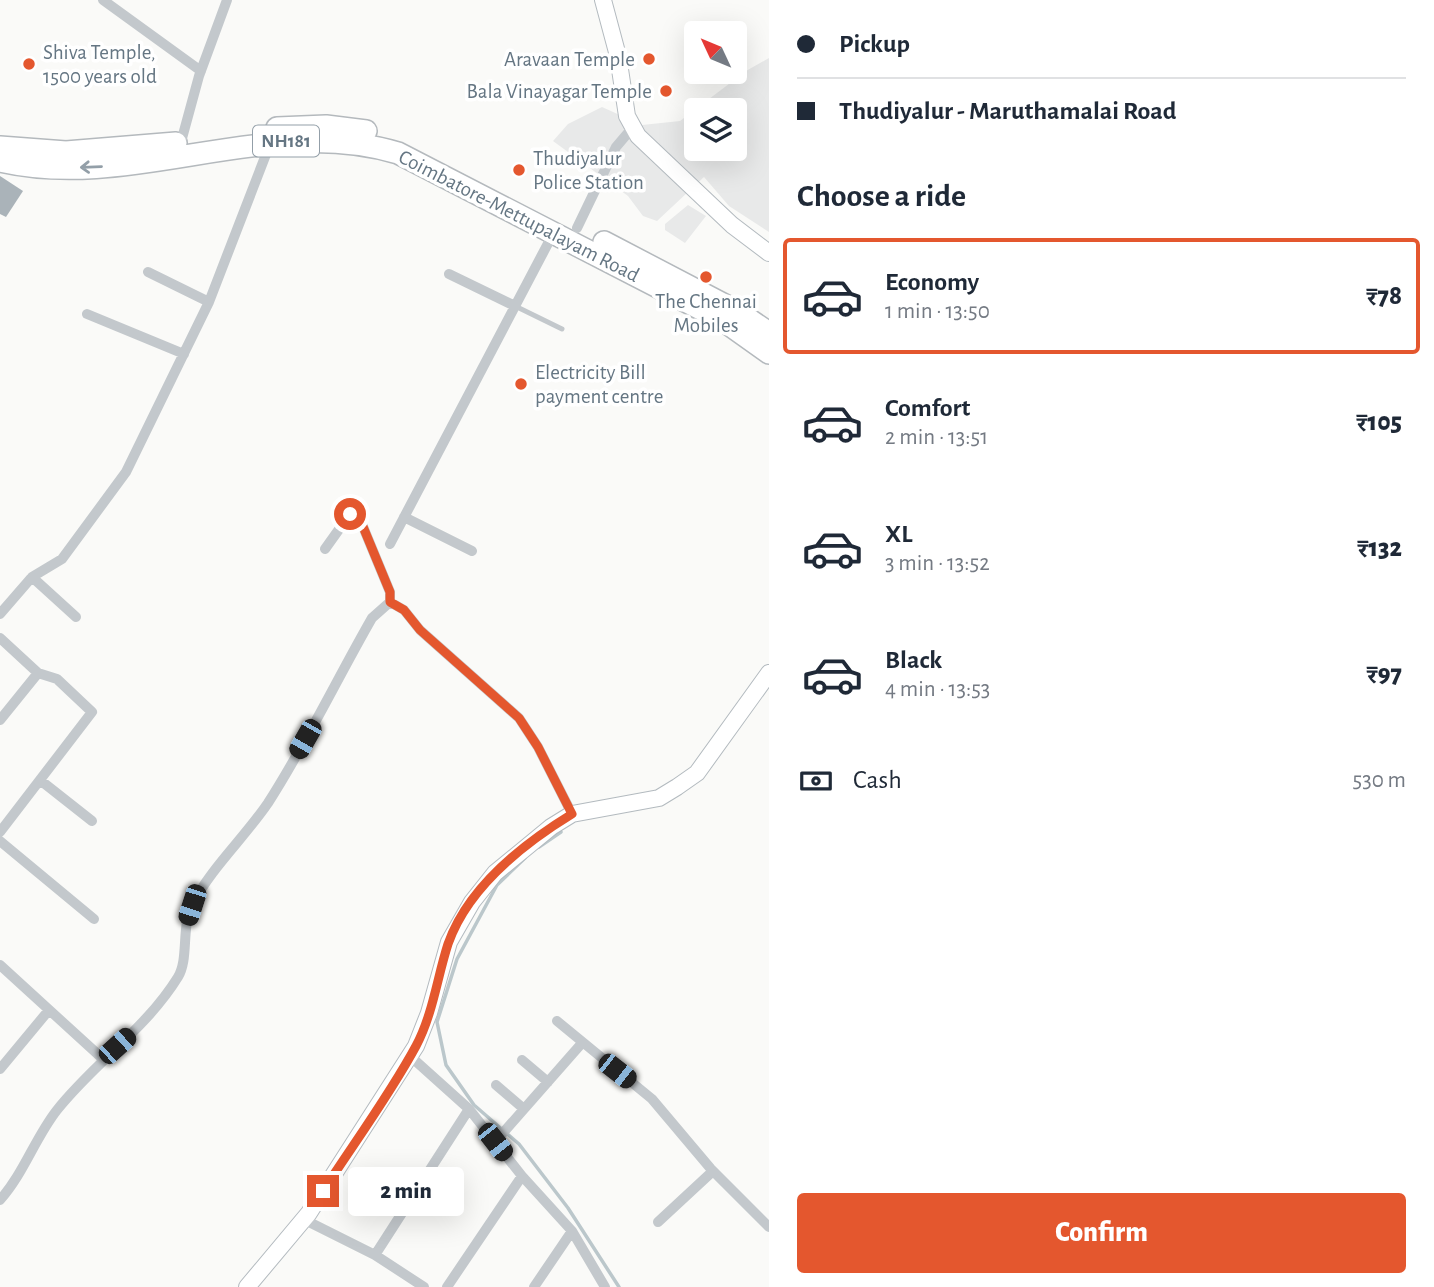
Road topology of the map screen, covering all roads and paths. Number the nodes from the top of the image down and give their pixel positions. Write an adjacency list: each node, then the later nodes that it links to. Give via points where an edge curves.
1 (103, 0): 4 (street)
2 (227, 0): 4 (street)
3 (603, 0): 5 (main road)
4 (201, 71): 6 (street)
5 (633, 127): 10 (street, via 616,147); 12 (main road, via 643,142 732,225)
6 (181, 142): 8 (highway, NH181, via 66,152); 10 (highway, NH181, via 286,126 326,126 391,136)
7 (270, 143): 9 (highway, Coimbatore-Mettupalayam Road / NH181, one-way to 9, via 115,166 71,168); 11 (highway, Coimbatore-Mettupalayam Road / NH181, via 350,142 398,153); 15 (street)
8 (0, 147)
9 (0, 162)
10 (577, 228): 19 (highway, NH181)
11 (554, 232): 16 (street); 20 (highway, Coimbatore-Mettupalayam Road / NH181, via 724,321)
12 (769, 253)
13 (148, 272): 15 (street)
14 (449, 274): 16 (street)
15 (209, 302): 21 (street)
16 (515, 306): 18 (lane); 22 (street)
17 (87, 314): 21 (street)
18 (562, 329)
19 (769, 333)
20 (769, 353)
21 (184, 354): 26 (street, via 126,472 62,559)
22 (404, 517): 23 (street); 25 (street)
23 (390, 544)
24 (325, 549): 27 (street, via 350,514 359,517)
25 (472, 551)
26 (32, 577): 28 (street); 29 (street)
27 (390, 602): 35 (street, via 519,718); 45 (street, via 372,618 267,803 192,905 179,975 146,1020)
28 (0, 614)
29 (76, 617)
30 (0, 638): 31 (street)
31 (38, 673): 33 (street); 34 (street, via 57,678 92,712)
32 (769, 673): 35 (main road, via 697,773 677,788 659,798)
33 (0, 720)
34 (40, 780): 36 (street); 37 (street)
35 (572, 814): 44 (main road, via 503,866 472,902 449,942 429,1013)
36 (92, 821)
37 (0, 832)
38 (0, 841): 39 (street)
39 (94, 919)
40 (0, 965): 41 (street)
41 (49, 1010): 45 (street); 47 (street)
42 (557, 1021): 43 (street)
43 (582, 1043): 48 (street); 53 (street, via 652,1099)
44 (410, 1056): 50 (street); 56 (main road)
45 (103, 1059): 55 (street, via 56,1111)
46 (522, 1060): 48 (street)
47 (0, 1069)
48 (548, 1082): 51 (street)
49 (496, 1085): 51 (street)
50 (469, 1109): 52 (street); 60 (street)
51 (524, 1109): 52 (street)
52 (502, 1135): 54 (street)
53 (713, 1171): 57 (street); 58 (street)
54 (522, 1176): 59 (street); 63 (street)
55 (0, 1200)
56 (303, 1219): 60 (street); 61 (main road)
57 (658, 1222)
58 (769, 1227)
59 (572, 1231): 64 (street); 65 (street)
60 (375, 1255): 62 (street)
61 (247, 1287)
62 (424, 1287)
63 (447, 1287)
64 (534, 1287)
65 (605, 1287)

